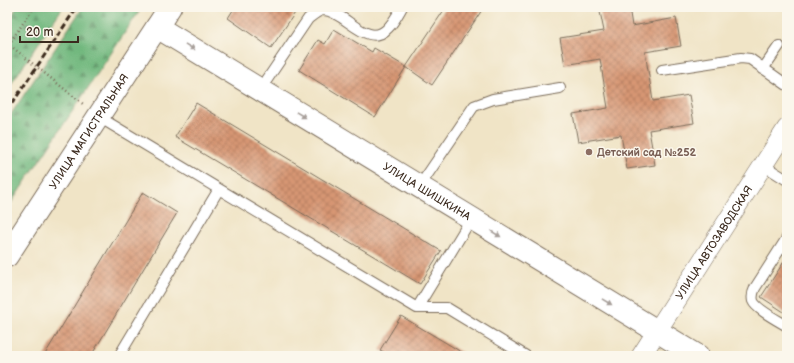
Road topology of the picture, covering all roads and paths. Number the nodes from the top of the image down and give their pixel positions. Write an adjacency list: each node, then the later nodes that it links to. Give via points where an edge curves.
1 (34, 7): 5 (path)
2 (170, 7): 4 (street, УЛИЦА МАГИСТРАЛЬНАЯ)
3 (402, 7): 11 (lane, via 388,28 380,34 372,35 337,14 324,10 316,12 308,19)
4 (157, 27): 11 (street, УЛИЦА ШИШКИНА, one-way to 11); 12 (street, УЛИЦА МАГИСТРАЛЬНАЯ)
5 (8, 44): 12 (path)
6 (779, 46): 7 (lane)
7 (763, 69): 8 (lane, via 750,59 741,58); 9 (lane)
8 (662, 70)
9 (787, 85)
10 (560, 88): 16 (lane, via 493,99 474,106)
11 (260, 90): 16 (street, УЛИЦА ШИШКИНА, one-way to 16)
12 (99, 117): 17 (lane); 20 (street, УЛИЦА МАГИСТРАЛЬНАЯ)
13 (787, 128): 14 (street, УЛИЦА АВТОЗАВОДСКАЯ)
14 (763, 165): 15 (lane); 23 (street, УЛИЦА АВТОЗАВОДСКАЯ)
15 (787, 180)
16 (419, 187): 18 (street, УЛИЦА ШИШКИНА)
17 (219, 189): 21 (lane); 24 (lane)
18 (471, 219): 21 (lane); 23 (street, УЛИЦА ШИШКИНА, one-way to 23)
19 (787, 238): 22 (lane, via 752,296 753,302 759,308)
20 (7, 256)
21 (417, 308): 25 (lane, via 447,308)
22 (787, 326)
23 (656, 332): 26 (street, УЛИЦА АВТОЗАВОДСКАЯ); 27 (street, УЛИЦА ШИШКИНА)
24 (118, 356)
25 (526, 356)
26 (641, 356)
27 (698, 356)

